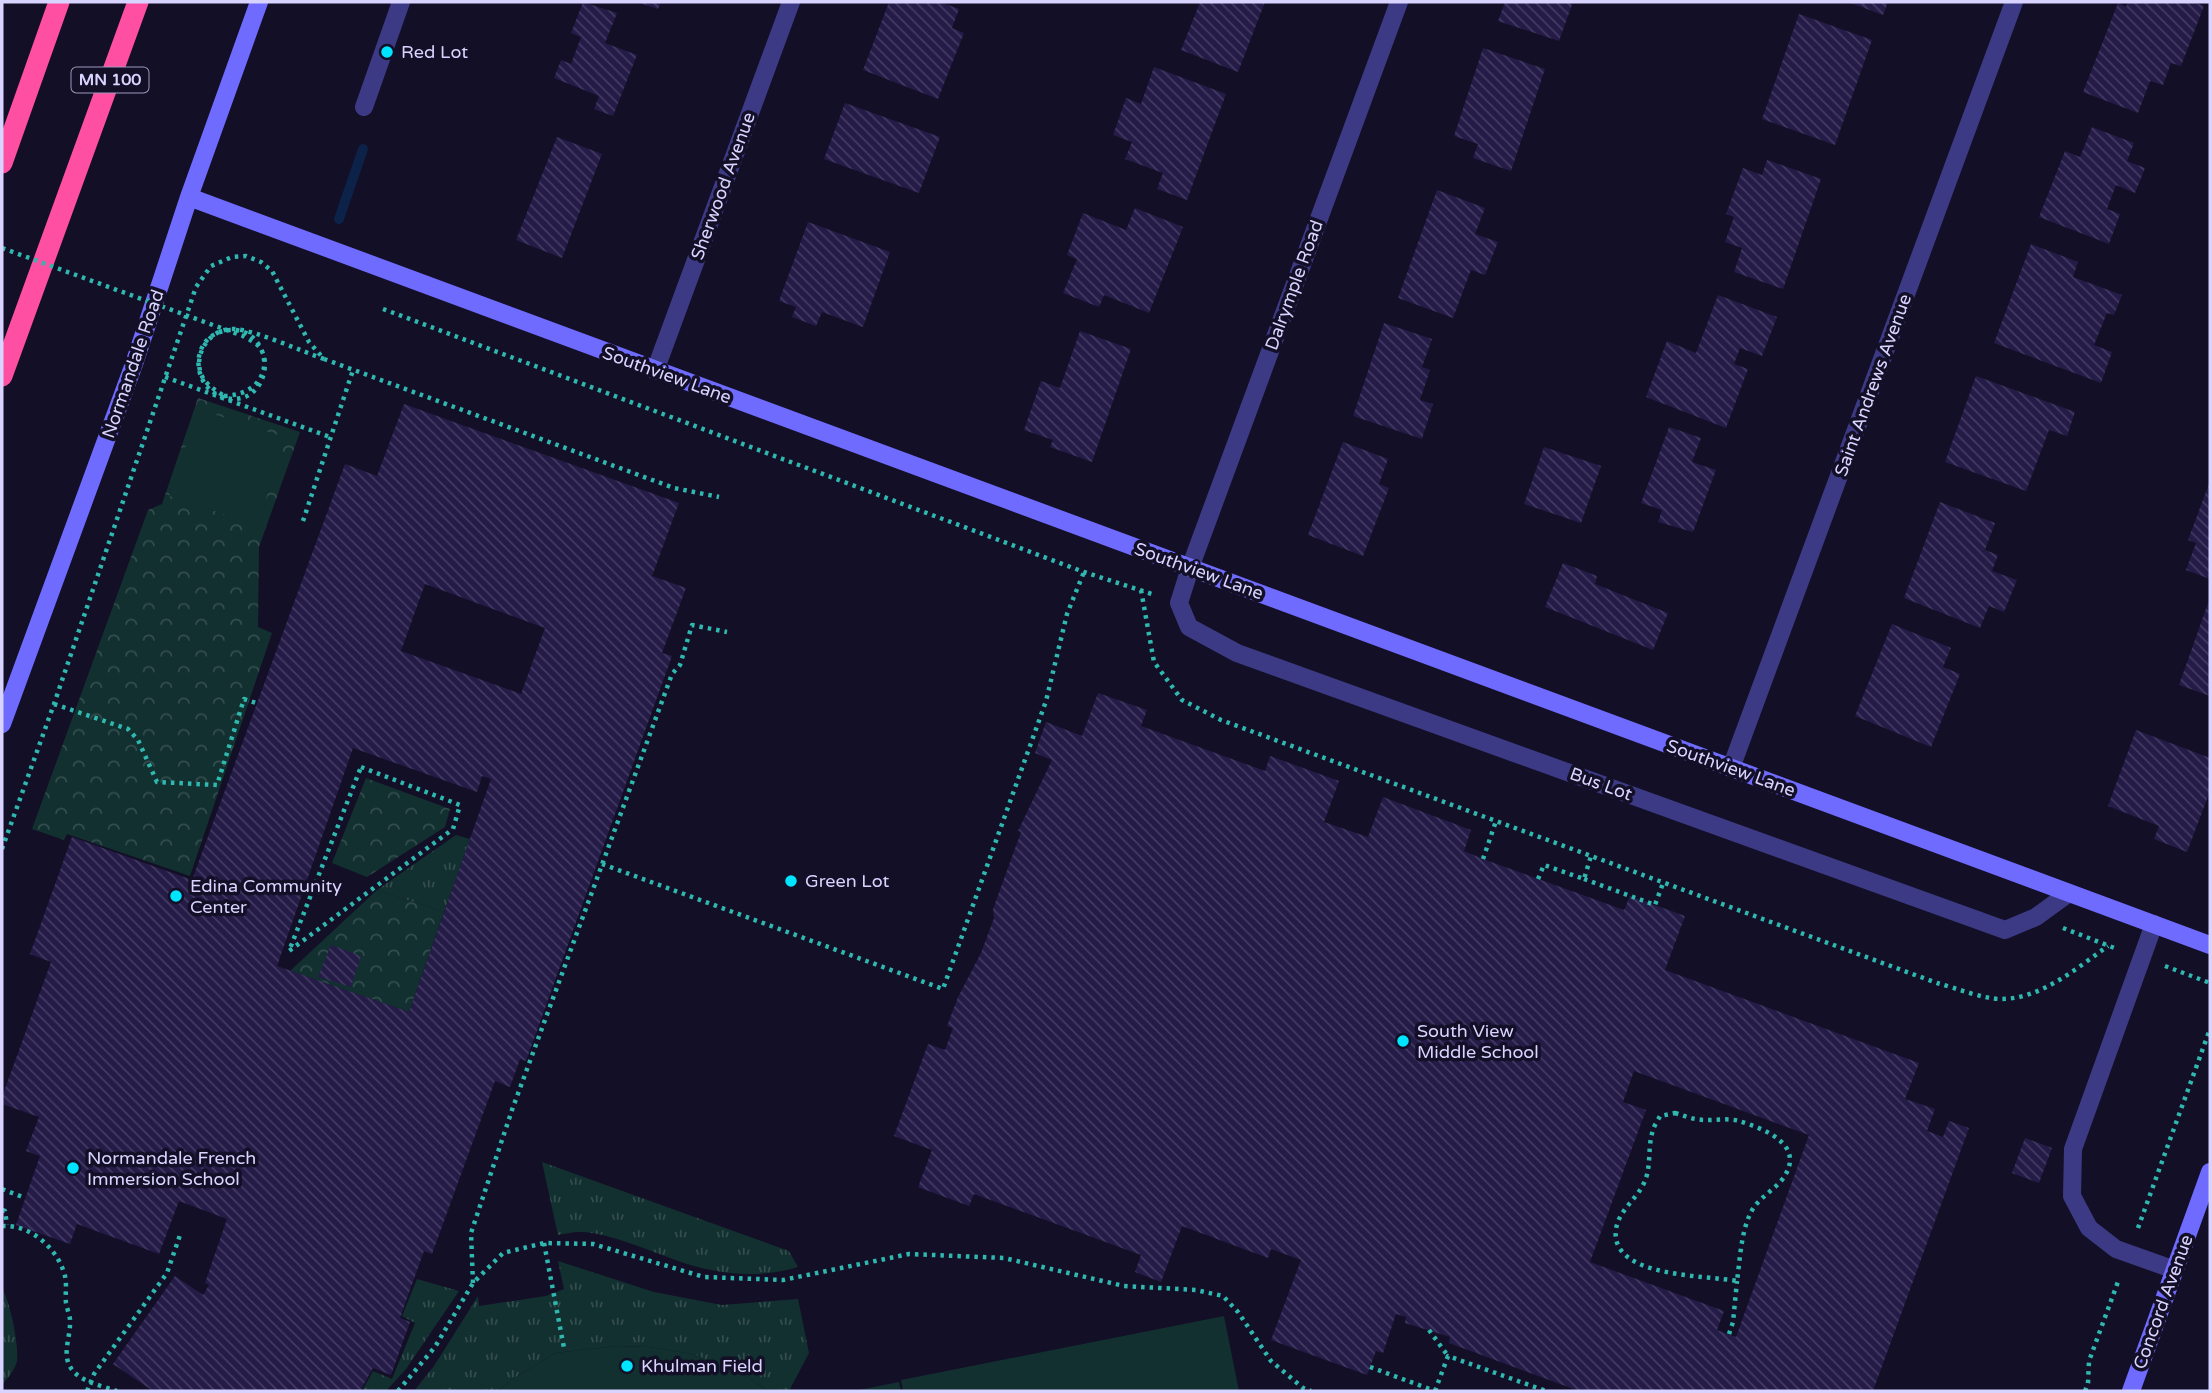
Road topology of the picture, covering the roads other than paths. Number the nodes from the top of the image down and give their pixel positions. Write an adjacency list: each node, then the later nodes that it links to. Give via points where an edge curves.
1 (59, 2): 9 (highway)
2 (138, 2): 12 (highway, MN 100)
3 (259, 2): 10 (street, Normandale Road)
4 (401, 2): 8 (street)
5 (791, 2): 11 (street, Sherwood Avenue)
6 (1399, 2): 13 (street, Dalrymple Road)
7 (2014, 2): 15 (street, Saint Andrews Avenue)
8 (364, 107)
9 (2, 163)
10 (189, 197): 11 (street, Southview Lane); 14 (street, Normandale Road, via 134,364)
11 (654, 371): 13 (street, Southview Lane)
12 (2, 376)
13 (1190, 568): 15 (street, Southview Lane); 16 (street, Bus Lot, via 1179,603 1189,627 1237,653 2005,930 2036,917)
14 (2, 724)
15 (1731, 768): 16 (street, Southview Lane)
16 (2069, 893): 17 (street, Southview Lane)
17 (2154, 924): 18 (street, Southview Lane); 20 (street, via 2073,1149 2072,1196 2089,1228 2116,1249)
18 (2210, 945)
19 (2210, 1172): 20 (street, Concord Avenue)
20 (2175, 1270): 21 (street, Concord Avenue)
21 (2131, 1391)

